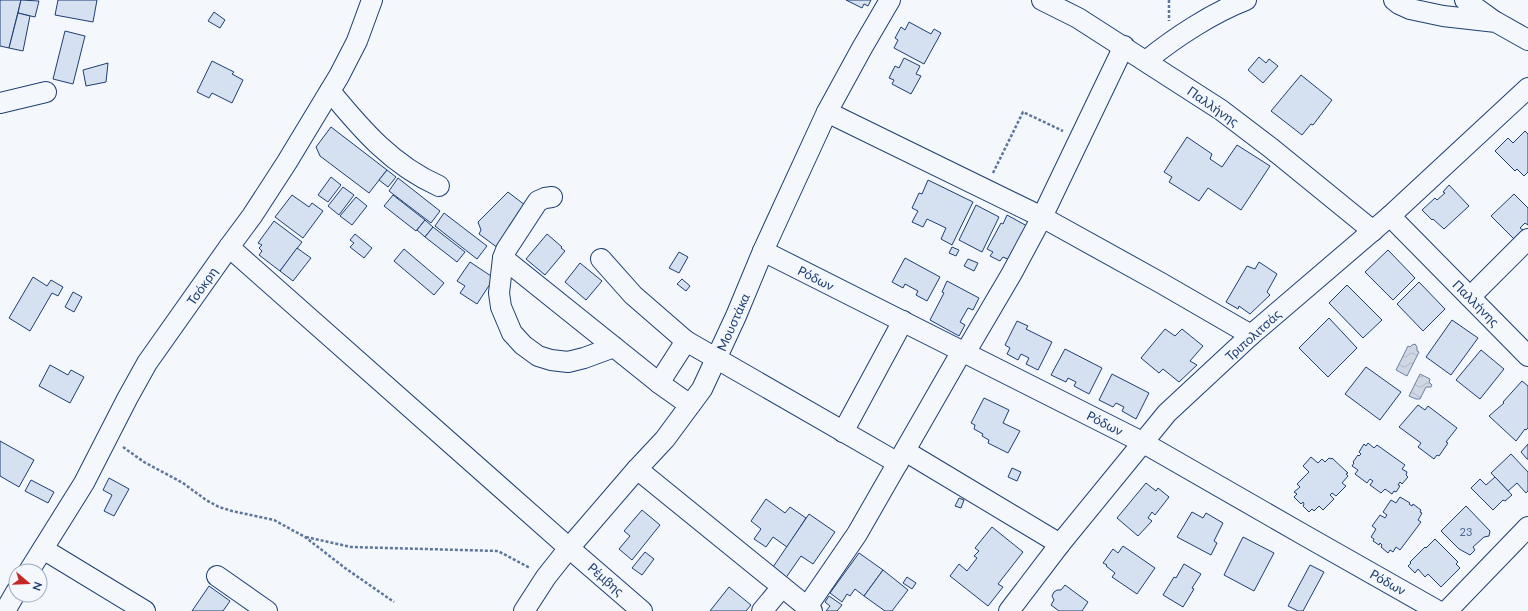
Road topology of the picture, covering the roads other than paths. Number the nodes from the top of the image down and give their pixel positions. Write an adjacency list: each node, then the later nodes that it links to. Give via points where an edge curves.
1 (372, 0): 12 (street, Τσόκρη, via 356,41)
2 (890, 0): 15 (street, Μουστάκα)
3 (1042, 0): 9 (street, Παλλήνης)
4 (1246, 0): 10 (street, via 1232,5 1170,42)
5 (1394, 0): 7 (street, via 1410,9)
6 (1466, 0): 7 (street)
7 (1496, 22): 8 (street)
8 (1528, 40)
9 (1124, 46): 10 (street, Παλλήνης); 19 (street)
10 (1146, 61): 20 (street, Παλλήνης, via 1221,110)
11 (1528, 88): 18 (street, Τριπολιτσάς)
12 (330, 91): 16 (street, via 376,144 410,170); 22 (street, Τσόκρη, via 252,216)
13 (46, 92): 14 (street)
14 (0, 103)
15 (827, 112): 19 (street); 23 (street, Μουστάκα)
16 (439, 186)
17 (552, 197): 24 (street, via 538,201 506,250)
18 (1390, 216): 20 (street, Τριπολιτσάς); 26 (street, Παλλήνης)
19 (1042, 217): 28 (street); 31 (street, via 1012,273)
20 (1372, 231): 28 (street, Τριπολιτσάς)
21 (1528, 239): 26 (street)
22 (228, 247): 42 (street, Ρέμβης); 43 (street, Τσόκρη, via 147,363 84,483)
23 (763, 251): 27 (street, Ρόδων); 33 (street, Μουστάκα)
24 (504, 258): 30 (street); 30 (street, via 499,293 501,307 512,333 523,346 538,356 568,362)
25 (601, 259): 29 (street, via 633,295)
26 (1470, 297): 32 (street, Παλλήνης)
27 (903, 321): 31 (street, Ρόδων); 36 (street)
28 (1251, 335): 37 (street, Τριπολιτσάς, via 1167,413)
29 (686, 341): 33 (street); 34 (street)
30 (614, 347): 34 (street)
31 (964, 352): 37 (street, Ρόδων); 38 (street)
32 (1528, 356)
33 (716, 360): 35 (street, Μουστάκα); 36 (street)
34 (659, 384): 35 (street)
35 (690, 405): 39 (street, Μουστάκα, via 665,439)
36 (843, 432): 38 (street)
37 (1142, 442): 41 (street, Τριπολιτσάς); 54 (street, Ρόδων)
38 (902, 457): 41 (street); 47 (street)
39 (637, 469): 42 (street, Μουστάκα); 46 (street)
40 (1528, 528): 55 (street)
41 (1060, 544): 53 (street, Τριπολιτσάς)
42 (569, 548): 50 (street, Μουστάκα); 51 (street, Ρέμβης)
43 (43, 549): 44 (street, Τσόκρη); 48 (street)
44 (34, 563)
45 (217, 576): 49 (street)
46 (782, 587): 47 (street); 52 (street)
47 (810, 609)
48 (145, 611)
49 (267, 611)
50 (524, 611)
51 (642, 611)
52 (762, 611)
53 (1009, 611)
54 (1438, 611)
55 (1447, 611)

